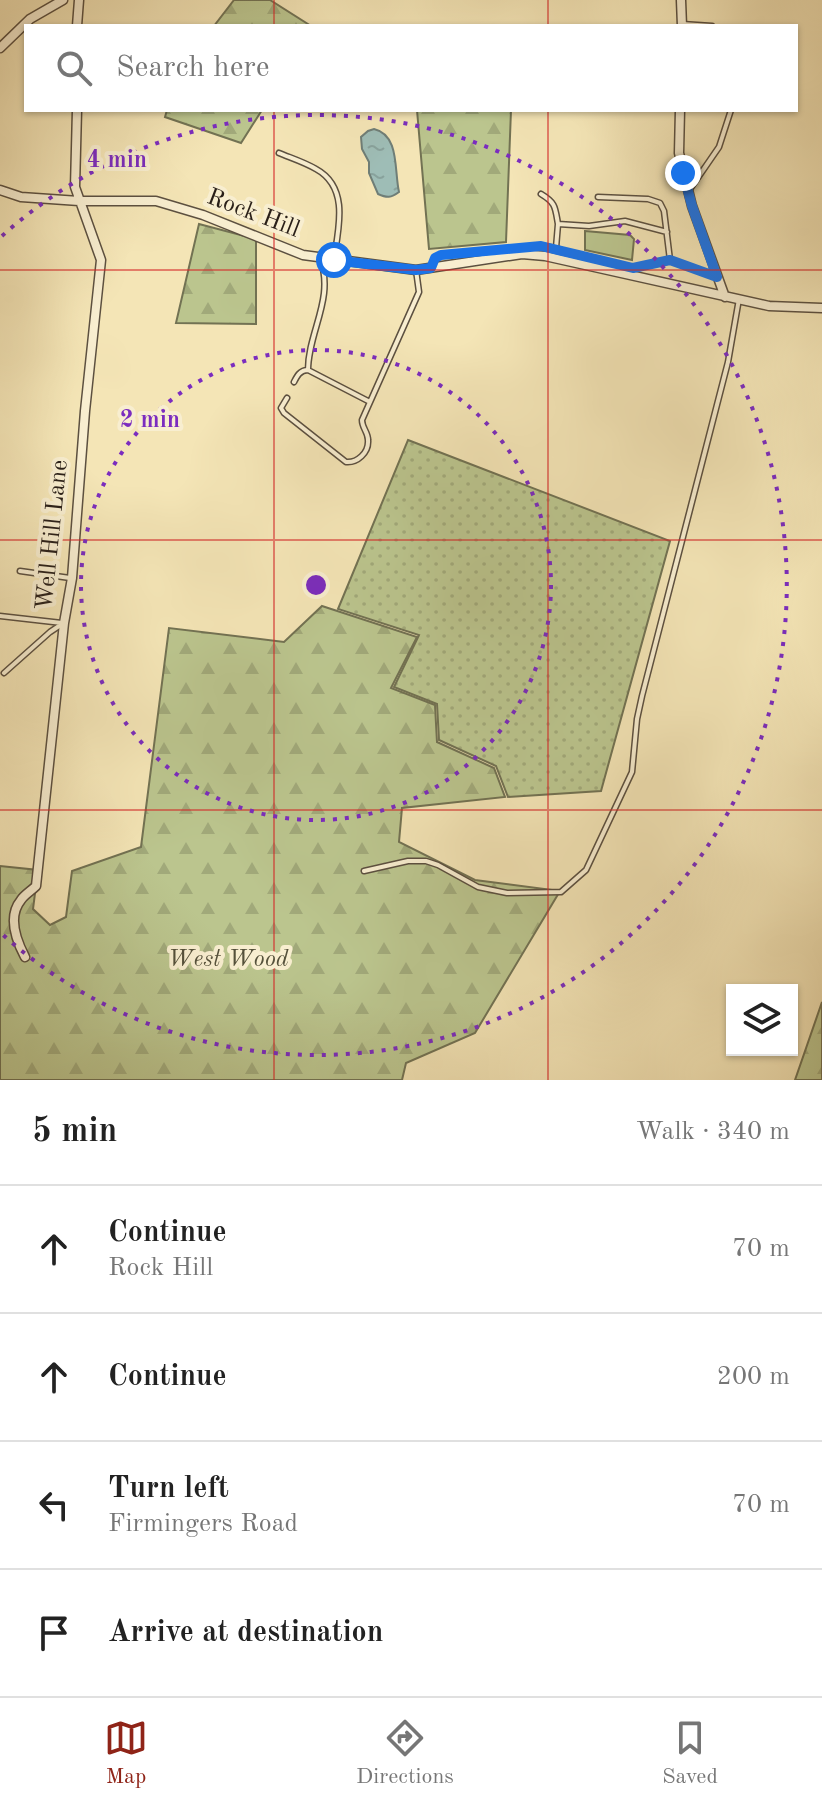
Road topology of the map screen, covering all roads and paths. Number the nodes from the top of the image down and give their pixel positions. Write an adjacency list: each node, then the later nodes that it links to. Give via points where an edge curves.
1 (63, 0): 4 (street)
2 (79, 0): 5 (street)
3 (681, 0): 6 (street)
4 (25, 24)
5 (77, 24)
6 (682, 24)
7 (24, 25): 8 (street)
8 (0, 48)
9 (77, 112): 17 (street, Well Hill Lane)
10 (680, 112): 14 (street, via 679,153)
11 (730, 112): 14 (lane, via 719,147)
12 (279, 153): 22 (lane, via 317,169 333,186 340,212)
13 (0, 190): 17 (street, Rock Hill, via 21,197)
14 (688, 192): 26 (street)
15 (541, 194): 18 (lane, via 555,206)
16 (598, 197): 19 (lane, via 656,200)
17 (79, 201): 21 (street, Rock Hill, via 156,201); 35 (street, Well Hill Lane, via 101,260)
18 (558, 224): 19 (lane, via 625,221); 20 (lane)
19 (667, 232): 23 (lane)
20 (556, 248): 23 (lane, via 633,268); 24 (lane, via 441,255)
21 (320, 258): 22 (street, Rock Hill); 30 (lane, via 326,281)
22 (334, 260): 25 (street, Rock Hill)
23 (670, 260): 26 (lane)
24 (431, 268): 25 (street, Rock Hill); 27 (street, Rock Hill, via 522,254 545,256)
25 (416, 270): 33 (lane, via 419,292)
26 (717, 277): 27 (street)
27 (725, 297): 28 (street, Rock Hill)
28 (739, 299): 29 (street, Rock Hill); 39 (lane, via 642,696 632,772 586,870 561,892 524,894 478,887 426,861)
29 (822, 308)
30 (308, 370): 31 (lane); 33 (lane)
31 (294, 382)
32 (287, 398): 33 (lane, via 284,413 351,463 369,444 362,420)
33 (370, 402)
34 (20, 571): 35 (lane)
35 (72, 578): 37 (street, Well Hill Lane)
36 (0, 616): 37 (lane)
37 (64, 623): 38 (lane); 40 (street, Well Hill Lane, via 36,886 19,901 14,920)
38 (4, 673)
39 (364, 871)
40 (25, 957)

